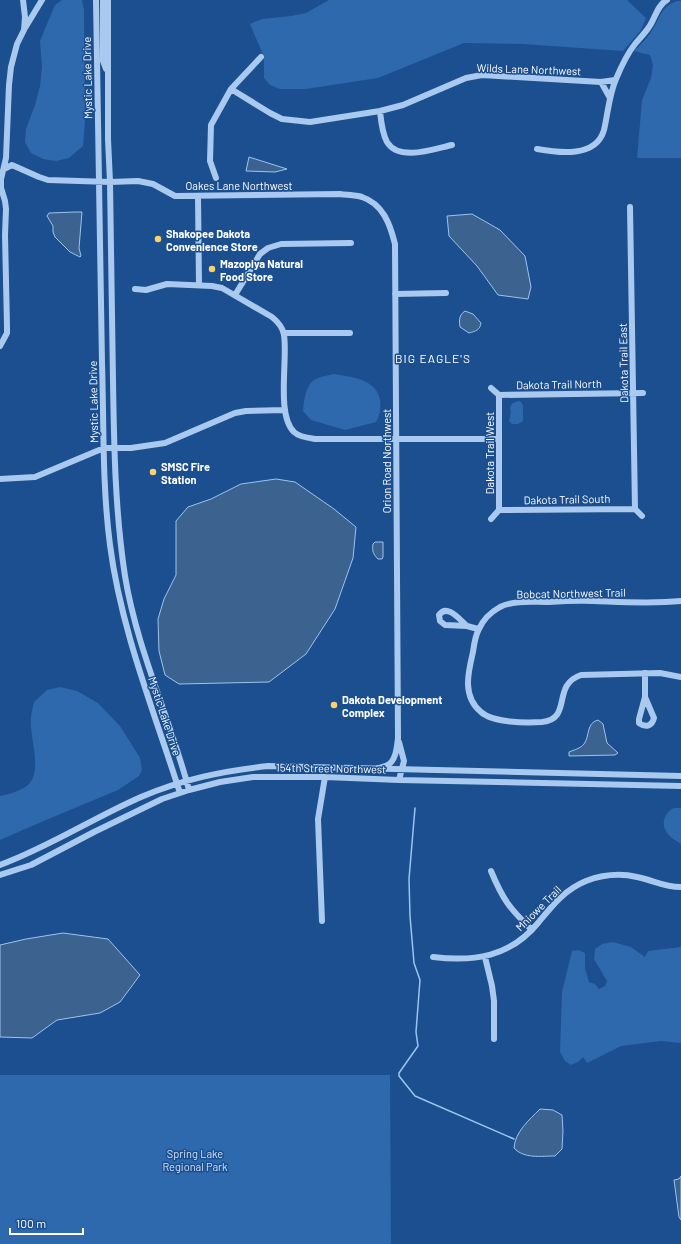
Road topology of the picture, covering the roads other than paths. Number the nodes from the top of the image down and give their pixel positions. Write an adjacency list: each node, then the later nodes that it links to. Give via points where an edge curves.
1 (23, 0): 7 (street)
2 (42, 0): 7 (street)
3 (96, 0): 19 (street, Mystic Lake Drive)
4 (102, 0): 9 (street, Mystic Lake Drive, via 103,61)
5 (108, 0): 9 (street, Mystic Lake Drive)
6 (665, 0): 10 (street, via 647,30 634,45)
7 (24, 30): 17 (street, via 11,67)
8 (261, 57): 12 (street)
9 (107, 74): 20 (street, Mystic Lake Drive)
10 (615, 80): 11 (street, Wilds Lane Northwest); 13 (street)
11 (601, 82): 13 (street); 14 (street, Wilds Lane Northwest, via 482,75 466,78 403,105)
12 (231, 89): 14 (street, Wilds Lane Northwest, via 282,119 297,122); 18 (street, via 211,125 210,161)
13 (610, 98): 16 (street, via 603,131 592,147 569,152)
14 (380, 111): 15 (street, via 387,143 396,150 413,153)
15 (452, 145)
16 (537, 149)
17 (4, 169): 19 (street, Oakes Lane Northwest, via 12,165 48,180); 32 (street, via 0,182 6,210 7,332)
18 (216, 178)
19 (98, 181): 20 (street, Oakes Lane Northwest); 40 (street, Mystic Lake Drive)
20 (110, 182): 21 (street, Oakes Lane Northwest, via 138,181 153,184 175,196); 41 (street, Mystic Lake Drive)
21 (198, 196): 22 (street, Oakes Lane Northwest); 25 (street)
22 (361, 196): 28 (street, Orion Road Northwest, via 381,210 389,221 395,244)
23 (630, 207): 34 (street, Dakota Trail East)
24 (351, 243): 29 (street, via 281,244 268,248 260,254)
25 (199, 285): 26 (street, via 166,284 146,290); 29 (street, via 222,288)
26 (135, 289)
27 (446, 293): 28 (street)
28 (396, 294): 38 (street, Orion Road Northwest)
29 (235, 295): 30 (street, via 272,317)
30 (284, 333): 31 (street); 37 (street)
31 (350, 333)
32 (0, 346)
33 (491, 388): 36 (street)
34 (634, 393): 35 (street, Dakota Trail North); 36 (street, Dakota Trail North); 43 (street, Dakota Trail East)
35 (643, 393)
36 (499, 395): 39 (street, Dakota Trail West)
37 (285, 410): 38 (street, via 289,425 295,433 304,437); 41 (street, via 235,413 165,443)
38 (396, 439): 39 (street); 53 (street, Orion Road Northwest)
39 (499, 439): 44 (street, Dakota Trail West)
40 (104, 448): 41 (street); 42 (street, via 35,477); 60 (street, Mystic Lake Drive, via 105,500 116,584 136,663)
41 (114, 448): 58 (street, Mystic Lake Drive, via 121,542 135,622)
42 (0, 479)
43 (635, 509): 44 (street, Dakota Trail South); 45 (street)
44 (499, 510): 46 (street)
45 (642, 516)
46 (491, 519)
47 (681, 601): 49 (street, Bobcat Northwest Trail, via 520,602 500,607 492,612)
48 (467, 626): 49 (street)
49 (478, 630): 50 (street, Bobcat Northwest Trail, via 467,678 468,690 481,712 498,720 549,721 560,711 568,682 581,675)
50 (645, 673): 51 (street, Bobcat Northwest Trail, via 664,673); 52 (street)
51 (681, 677)
52 (645, 697)
53 (398, 738): 54 (street, Orion Road Northwest, via 392,761 387,766); 55 (street, Orion Road Northwest, via 404,762)
54 (375, 769): 55 (street, 154th Street Northwest); 58 (street, 154th Street Northwest, via 268,766)
55 (402, 769): 56 (street, 154th Street Northwest); 59 (street, Orion Road Northwest)
56 (681, 776)
57 (325, 777): 59 (street, 154th Street Northwest); 62 (street, 154th Street Northwest, via 253,777); 68 (street, via 318,819)
58 (186, 780): 60 (street, 154th Street Northwest); 62 (street, Mystic Lake Drive)
59 (399, 780): 61 (street, 154th Street Northwest)
60 (177, 784): 63 (street, Mystic Lake Drive); 64 (street, 154th Street Northwest, via 140,798 25,856)
61 (681, 786)
62 (189, 790): 63 (street, 154th Street Northwest)
63 (180, 793): 66 (street, 154th Street Northwest, via 162,799 31,864)
64 (0, 865)
65 (491, 871): 69 (street, via 508,906)
66 (0, 875)
67 (681, 887): 69 (street, Mniowe Trail, via 662,886 624,875 611,875 592,880 572,888 550,906)
68 (322, 921)
69 (532, 930): 71 (street, Mniowe Trail, via 509,948)
70 (433, 956): 71 (street, Mniowe Trail, via 452,959)
71 (485, 957): 72 (street, via 494,1001)
72 (494, 1039)

